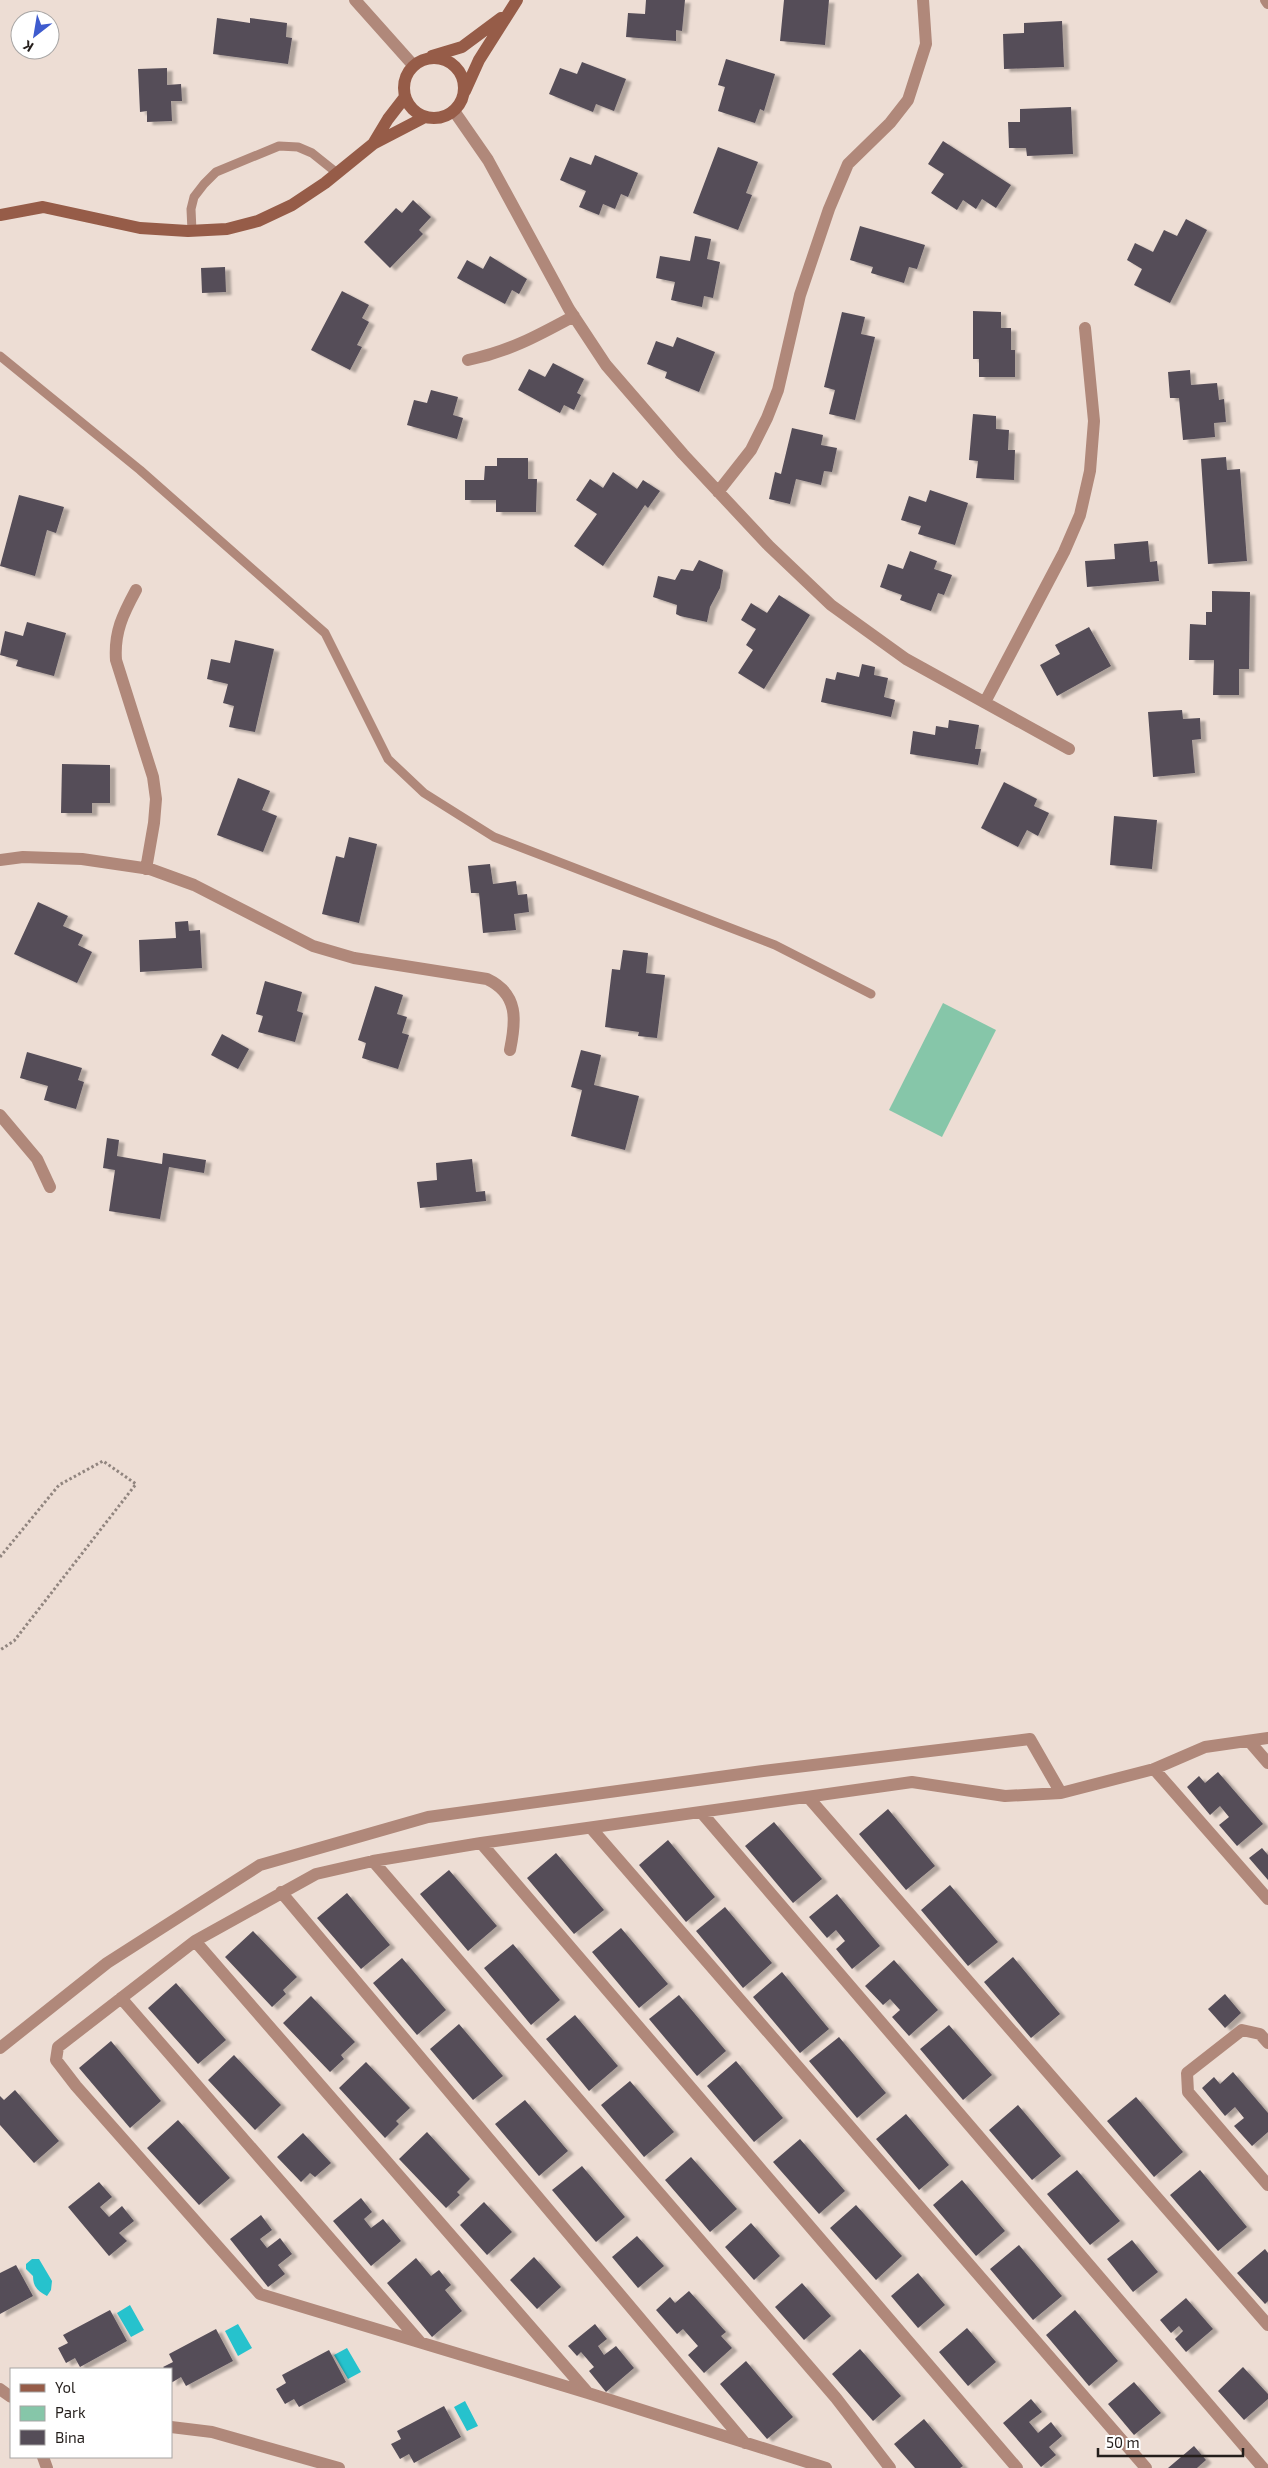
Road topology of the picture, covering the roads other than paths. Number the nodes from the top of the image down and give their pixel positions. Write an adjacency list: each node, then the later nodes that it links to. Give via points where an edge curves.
1 (355, 0): 6 (street)
2 (517, 0): 4 (street)
3 (923, 0): 19 (street, via 926,44 908,100 890,123 848,164 800,296 778,390 767,418 751,450)
4 (507, 14): 5 (street, via 462,47); 7 (street)
5 (426, 58): 6 (street); 7 (street, via 441,59 454,66 464,83)
6 (413, 65): 8 (street, via 405,78)
7 (464, 93): 9 (street)
8 (405, 98): 10 (street, via 416,113); 11 (street)
9 (454, 111): 10 (street, via 435,118); 15 (street, via 488,160)
10 (425, 117): 11 (street)
11 (373, 144): 12 (street)
12 (337, 173): 14 (street, via 292,206 258,221 227,229); 14 (lane, via 312,153 298,147 279,146 216,172 193,203)
13 (0, 215): 14 (street, via 43,207 140,228)
14 (192, 231)
15 (574, 316): 18 (street, via 499,354); 19 (street, via 606,365)
16 (1085, 328): 21 (street, via 1094,421 1090,471 1080,514 1064,552)
17 (0, 356): 25 (lane, via 140,470 324,633 388,758 424,793 494,837 775,945)
18 (468, 360)
19 (718, 492): 21 (street, via 831,605 906,659)
20 (136, 590): 24 (street, via 123,613 115,644 116,660 154,784 154,823)
21 (985, 702): 22 (street)
22 (1069, 749)
23 (0, 860): 24 (street, via 23,857 82,859)
24 (146, 869): 26 (street, via 194,885 313,946 354,958 487,979 498,984 508,995 513,1008 514,1030)
25 (871, 994)
26 (510, 1050)
27 (0, 1115): 28 (street, via 37,1159)
28 (50, 1187)
29 (1268, 1738): 30 (street)
30 (1250, 1741): 31 (street); 32 (street, via 1205,1747)
31 (1268, 1763)
32 (1154, 1769): 33 (street); 40 (street)
33 (1061, 1793): 34 (street, via 1005,1796 912,1782); 44 (street, via 1030,1738 428,1817 260,1865 107,1963)
34 (808, 1797): 35 (street); 46 (street)
35 (701, 1812): 36 (street); 56 (street)
36 (591, 1828): 37 (street); 55 (street)
37 (481, 1843): 38 (street); 54 (street)
38 (373, 1861): 39 (street, via 316,1874); 53 (street, via 836,2398)
39 (281, 1892): 41 (street); 50 (street)
40 (1268, 1900)
41 (195, 1941): 42 (street); 48 (street)
42 (121, 1998): 47 (street); 47 (street, via 58,2047 56,2060 76,2086 260,2294)
43 (1266, 2035): 45 (street, via 1242,2030 1187,2073 1188,2092)
44 (0, 2048)
45 (1268, 2185)
46 (1268, 2325)
47 (420, 2342): 48 (street)
48 (588, 2393): 50 (street)
49 (172, 2427): 51 (street, via 212,2432)
50 (745, 2443): 52 (street)
51 (339, 2468)
52 (826, 2468)
53 (890, 2468)
54 (1017, 2468)
55 (1146, 2468)
56 (1263, 2468)

